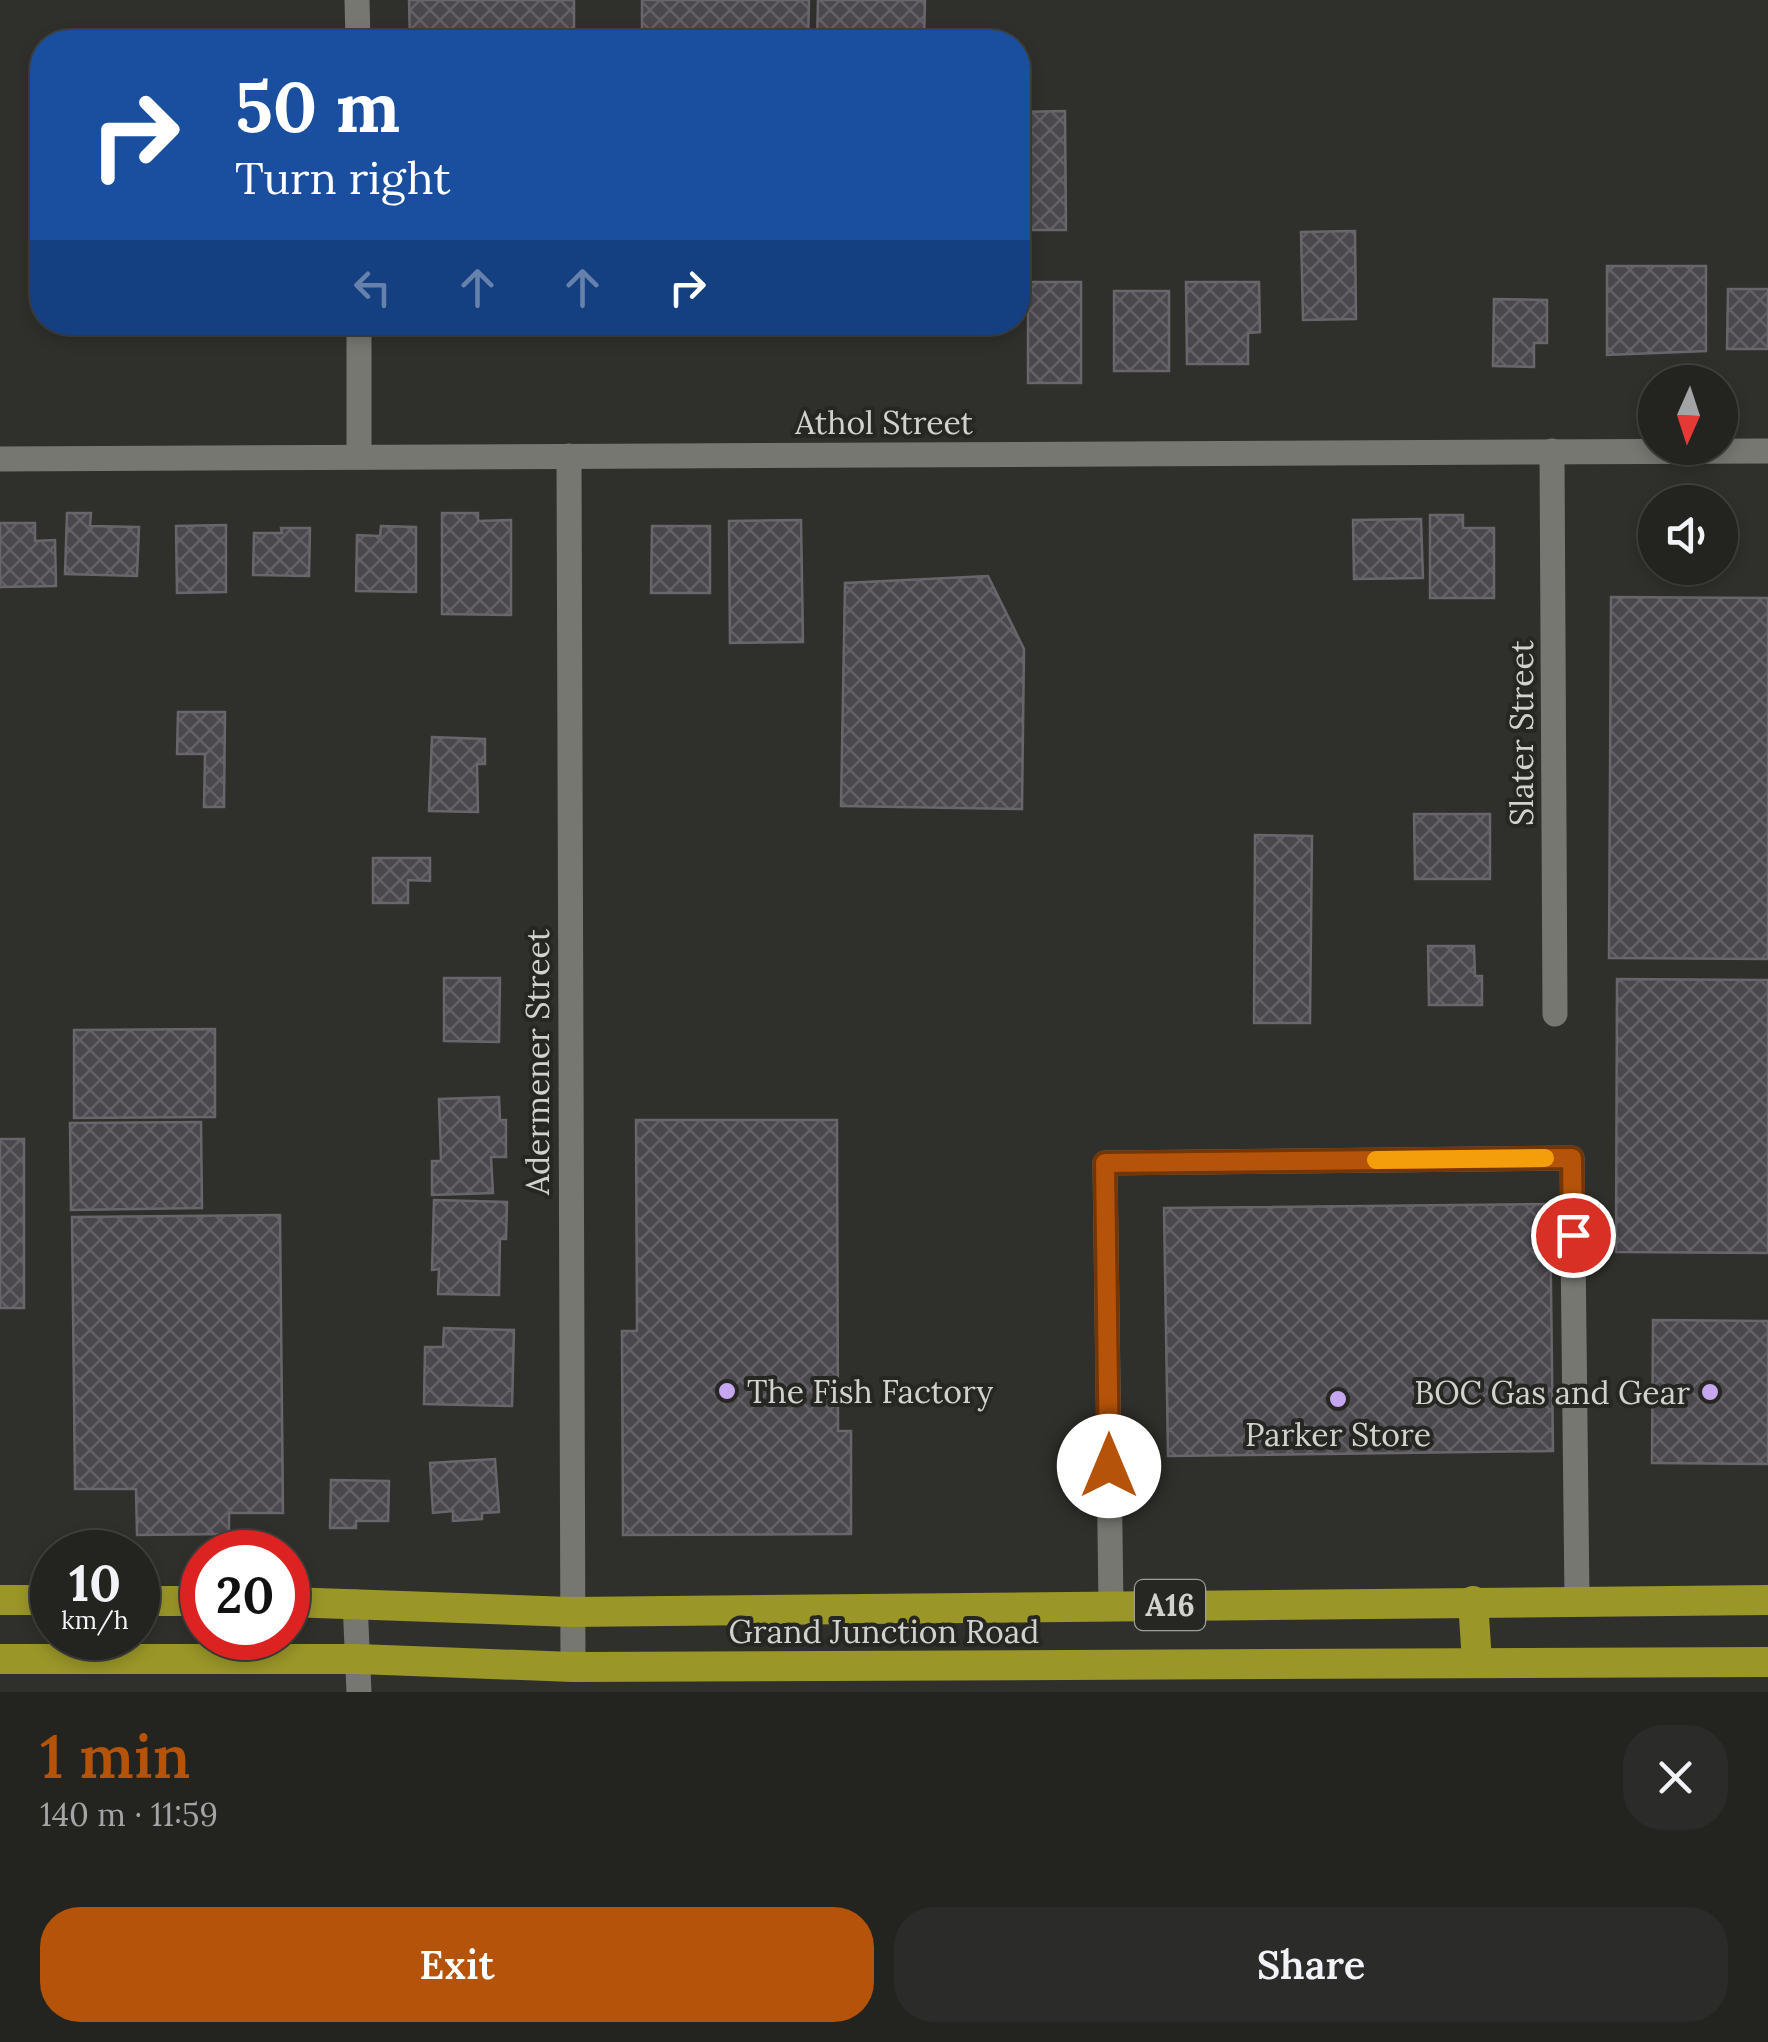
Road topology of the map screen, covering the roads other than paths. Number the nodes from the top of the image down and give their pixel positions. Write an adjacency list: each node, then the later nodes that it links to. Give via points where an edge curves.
1 (358, 0): 2 (street)
2 (358, 30)
3 (358, 335): 7 (street)
4 (1768, 451): 5 (street, Athol Street)
5 (1552, 452): 6 (street, Athol Street); 9 (street, Slater Street)
6 (569, 456): 7 (street, Athol Street); 18 (street, Adermener Street)
7 (359, 457): 8 (street, Athol Street)
8 (0, 459)
9 (1555, 1014)
10 (0, 1600): 11 (highway)
11 (30, 1600)
12 (1577, 1600): 13 (highway, Grand Junction Road / A16); 14 (highway, Grand Junction Road / A16); 17 (street, via 1572,1158 1105,1163)
13 (1768, 1600)
14 (1473, 1601): 17 (highway, Grand Junction Road / A16); 21 (highway)
15 (310, 1602): 16 (highway, Grand Junction Road / A16)
16 (355, 1602): 18 (highway, Grand Junction Road / A16); 19 (street)
17 (1111, 1606): 18 (highway, Grand Junction Road / A16)
18 (572, 1612): 23 (street, Adermener Street)
19 (358, 1658): 20 (highway, Grand Junction Road / A16); 23 (highway, Grand Junction Road / A16); 24 (street)
20 (0, 1659)
21 (1477, 1662): 22 (highway, Grand Junction Road / A16); 23 (highway, Grand Junction Road / A16)
22 (1768, 1662)
23 (573, 1667)
24 (359, 1692)

